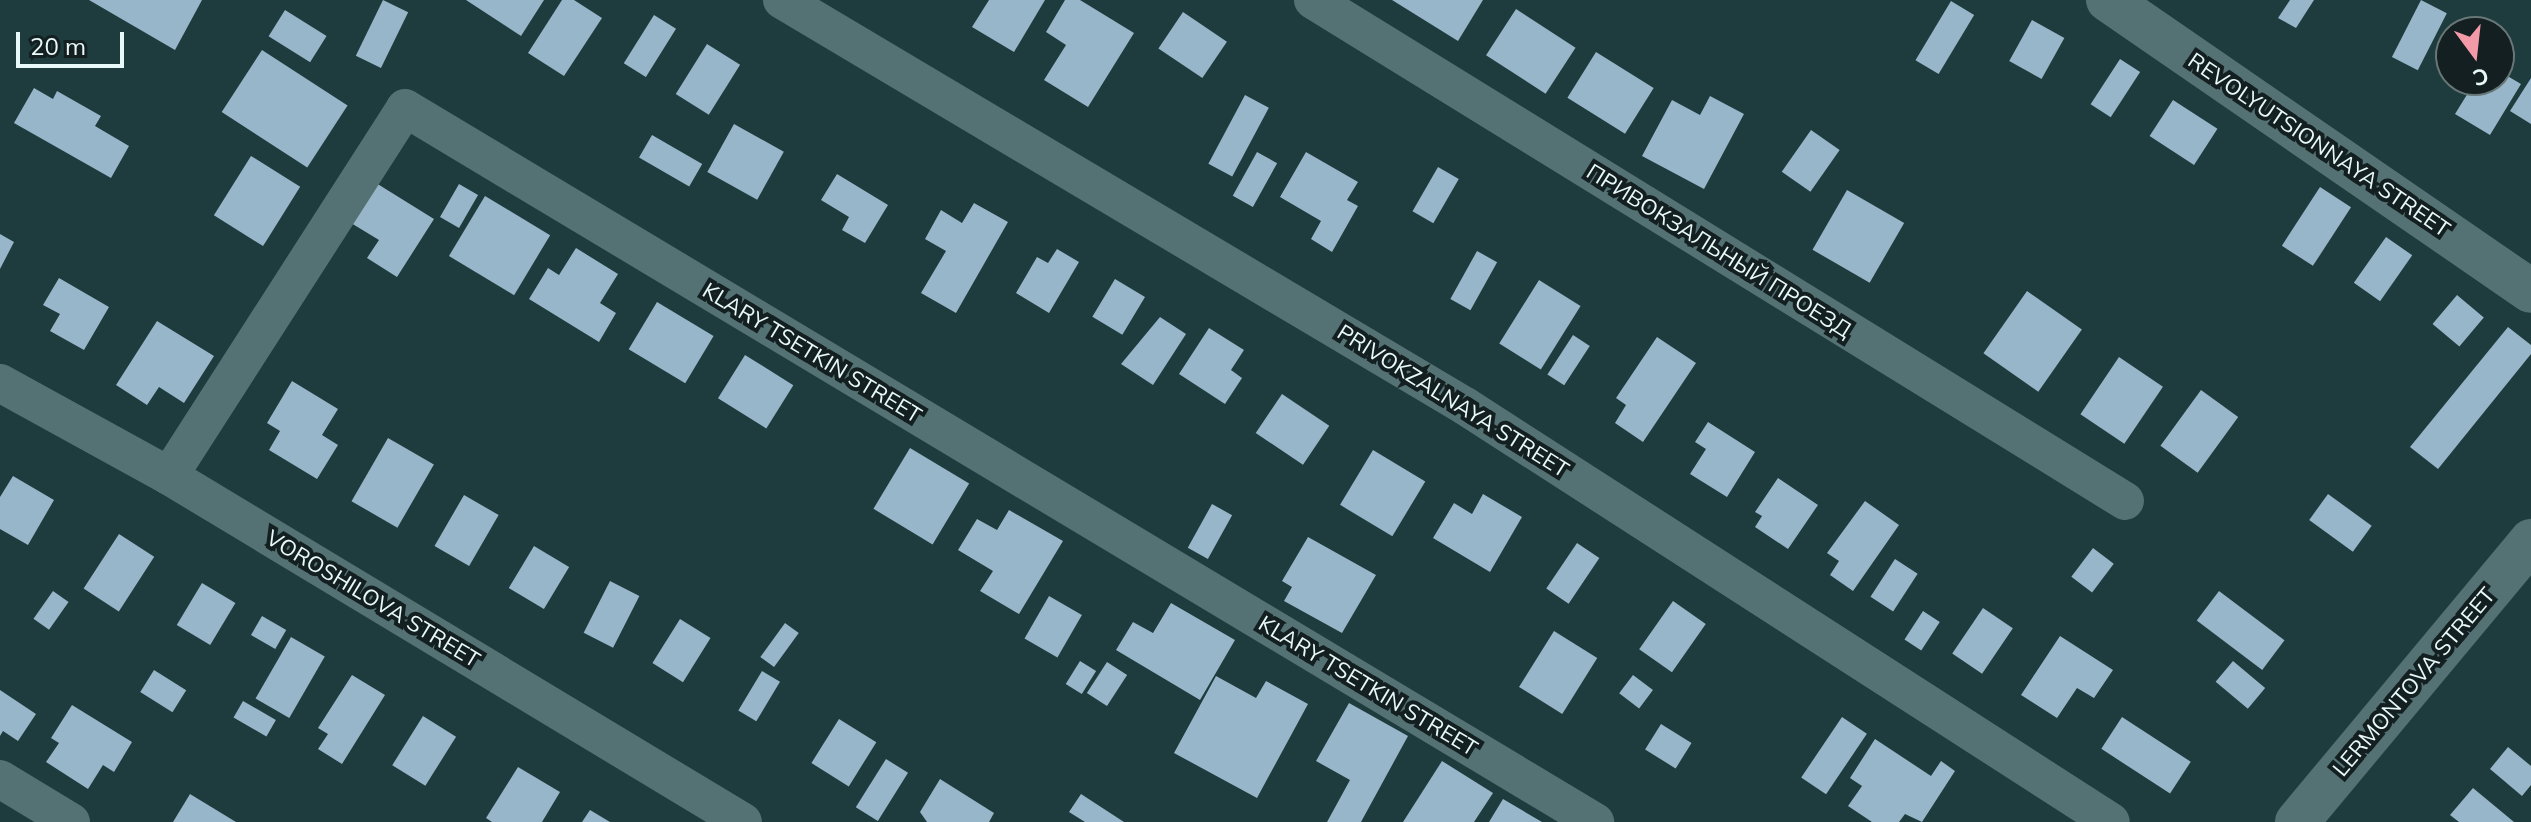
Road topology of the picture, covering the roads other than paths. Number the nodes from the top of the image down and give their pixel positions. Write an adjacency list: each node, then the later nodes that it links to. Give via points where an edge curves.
1 (782, 0): 13 (street, PRIVOKZALNAYA STREET, via 1465,406)
2 (1313, 0): 7 (street, ПРИВОКЗАЛЬНЫЙ ПРОЕЗД)
3 (2108, 0): 4 (street, REVOLYUTSIONNAYA STREET)
4 (2531, 291)
5 (0, 383): 6 (street, VOROSHILOVA STREET)
6 (169, 476): 11 (street, VOROSHILOVA STREET); 12 (street, KLARY TSETKIN STREET, via 405,108)
7 (2125, 501)
8 (2531, 541): 14 (street, LERMONTOVA STREET)
9 (0, 779): 10 (street)
10 (71, 822)
11 (743, 822)
12 (1595, 822)
13 (2111, 822)
14 (2297, 822)

